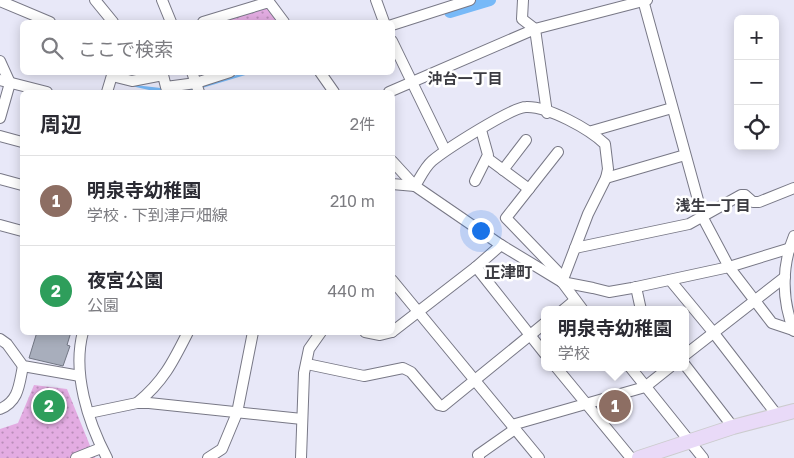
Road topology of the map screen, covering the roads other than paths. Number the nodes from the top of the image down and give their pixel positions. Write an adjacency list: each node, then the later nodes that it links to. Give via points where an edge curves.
1 (95, 0): 10 (street)
2 (162, 0): 11 (street)
3 (376, 0): 14 (street)
4 (470, 0): 15 (street)
5 (523, 0): 16 (street, via 522,19)
6 (645, 0): 16 (street); 33 (street)
7 (0, 1): 9 (street)
8 (272, 1): 12 (street); 13 (street)
9 (45, 20)
10 (111, 20)
11 (170, 20)
12 (210, 20)
13 (283, 20)
14 (383, 20)
15 (395, 24)
16 (535, 29): 27 (street); 34 (street)
17 (395, 47): 27 (street)
18 (0, 61): 26 (street)
19 (113, 75): 30 (street)
20 (116, 75): 21 (street, via 132,81)
21 (163, 75)
22 (163, 75): 28 (street, via 166,87)
23 (193, 75): 28 (street)
24 (224, 75): 28 (street)
25 (322, 75): 31 (street)
26 (5, 81): 29 (street); 35 (street)
27 (412, 82): 32 (street); 41 (street)
28 (198, 88)
29 (39, 90)
30 (108, 90)
31 (333, 90)
32 (394, 90)
33 (672, 108): 37 (street); 43 (street)
34 (548, 113): 36 (street, via 524,107); 37 (street)
35 (0, 118)
36 (481, 130): 41 (street); 44 (street)
37 (592, 131): 47 (street, via 605,144)
38 (0, 136): 40 (street)
39 (526, 140): 46 (street)
40 (20, 141)
41 (445, 150): 52 (street, via 430,162)
42 (558, 152): 54 (street)
43 (685, 155): 47 (street); 55 (street)
44 (486, 158): 46 (street); 49 (street)
45 (395, 164): 52 (street)
46 (503, 170): 54 (street)
47 (606, 178): 60 (street)
48 (0, 179): 51 (street)
49 (475, 181)
50 (395, 184): 52 (street)
51 (20, 185)
52 (415, 186): 59 (street)
53 (794, 188): 55 (street, via 759,202 740,195)
54 (529, 189): 66 (street, via 506,218 558,272)
55 (703, 218): 60 (street, via 689,224); 63 (street)
56 (0, 225): 57 (street)
57 (20, 230)
58 (794, 236): 61 (street)
59 (501, 245): 62 (street); 66 (street)
60 (575, 248): 66 (street)
61 (792, 248): 63 (street); 64 (street)
62 (476, 267): 74 (street); 84 (street)
63 (729, 267): 65 (street); 70 (street)
64 (785, 278): 70 (street); 75 (street); 78 (street, via 784,297)
65 (670, 280): 68 (street); 79 (street)
66 (562, 282): 68 (street, via 609,292); 69 (street)
67 (395, 283): 74 (street)
68 (636, 287): 73 (street)
69 (575, 300): 71 (street); 72 (street)
70 (754, 300): 78 (street, via 772,323); 79 (street)
71 (568, 306)
72 (580, 306)
73 (639, 306)
74 (420, 312): 77 (street); 95 (street)
75 (794, 313)
76 (541, 327): 84 (street)
77 (395, 330)
78 (794, 331)
79 (713, 332): 87 (street); 103 (street)
80 (83, 335): 94 (street)
81 (186, 335): 97 (street, via 168,371)
82 (252, 335): 102 (street)
83 (320, 335): 88 (street, via 309,349)
84 (530, 335): 86 (street); 95 (street)
85 (0, 339): 89 (street)
86 (541, 349)
87 (689, 352)
88 (307, 364): 95 (street, via 364,376 403,368 412,372 443,406); 104 (street)
89 (23, 366): 94 (street); 99 (street, via 18,394 10,405)
90 (689, 370): 107 (street)
91 (559, 371): 98 (street)
92 (633, 371): 96 (street)
93 (665, 371): 96 (street)
94 (80, 376): 101 (street)
95 (475, 380): 106 (street)
96 (645, 387): 98 (street); 108 (street)
97 (137, 403): 101 (street); 102 (street)
98 (586, 404): 106 (street); 116 (street)
99 (0, 410)
100 (794, 411): 103 (main road)
101 (89, 413): 109 (street)
102 (237, 413): 104 (street); 112 (street, via 222,449)
103 (777, 415): 107 (main road)
104 (302, 419): 113 (street)
105 (794, 420): 108 (main road)
106 (513, 427): 114 (street, via 478,455); 115 (street)
107 (733, 427): 108 (main road)
108 (691, 442): 117 (main road); 118 (street)
109 (101, 448): 110 (street); 111 (street)
110 (76, 458)
111 (106, 458)
112 (208, 458)
113 (301, 458)
114 (479, 458)
115 (539, 458)
116 (631, 458)
117 (639, 458)
118 (703, 458)

